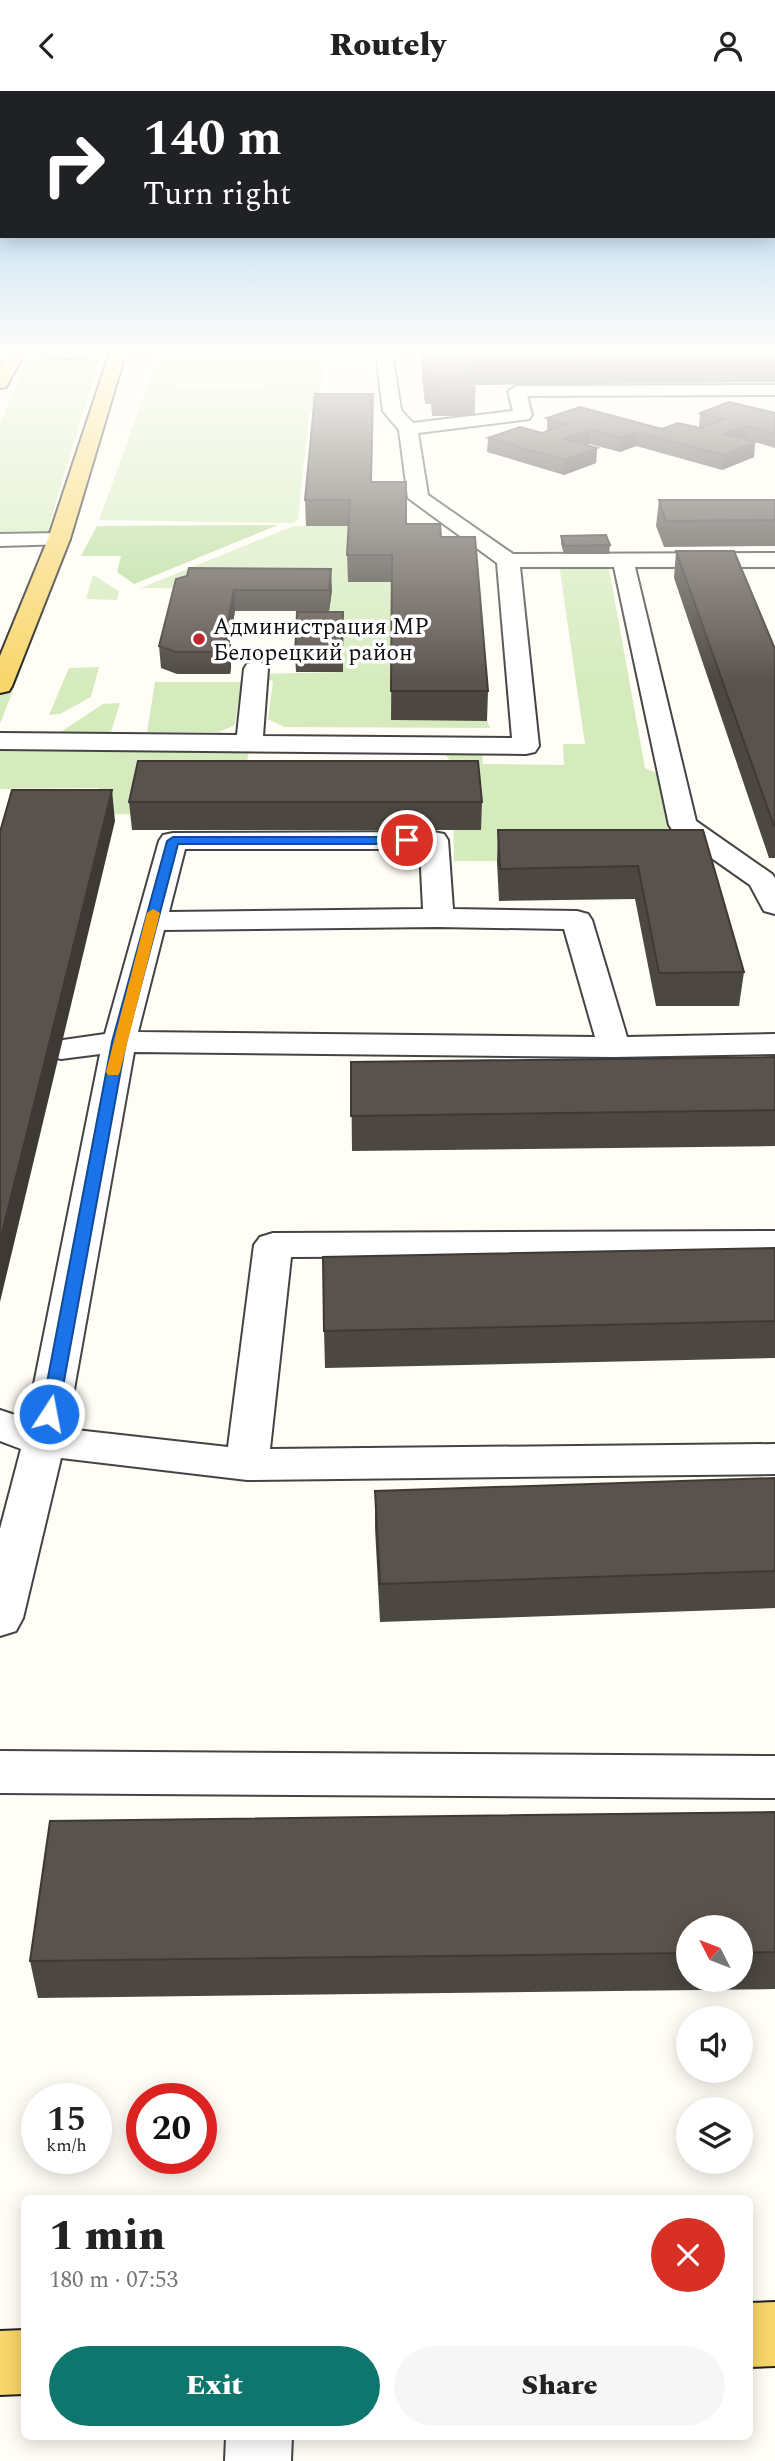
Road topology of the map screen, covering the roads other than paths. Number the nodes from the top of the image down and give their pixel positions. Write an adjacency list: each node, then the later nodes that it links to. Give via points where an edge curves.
1 (83, 463): 3 (main road)
2 (413, 463): 5 (street, via 418,498)
3 (59, 539): 4 (street); 9 (main road)
4 (0, 540)
5 (509, 559): 7 (street); 11 (street, via 526,746)
6 (775, 560): 7 (street)
7 (623, 561): 12 (street, via 683,825 762,880)
8 (256, 669): 11 (street)
9 (0, 686)
10 (0, 741): 11 (street)
11 (249, 745)
12 (775, 905)
13 (438, 918): 14 (street); 14 (street, via 433,840 173,841); 17 (street, via 578,920)
14 (151, 921): 15 (street)
15 (119, 1042): 17 (street); 18 (street); 21 (street)
16 (775, 1044): 17 (street)
17 (614, 1047)
18 (61, 1049)
19 (775, 1243): 23 (street, via 273,1245)
20 (0, 1425): 21 (street)
21 (44, 1441): 23 (street); 24 (street)
22 (775, 1459): 23 (street)
23 (247, 1465)
24 (0, 1618)
25 (0, 1772): 26 (street)
26 (775, 1777)
27 (775, 2334): 28 (main road)
28 (753, 2335)
29 (21, 2362): 30 (main road)
30 (0, 2363)
31 (259, 2440): 32 (street)
32 (258, 2461)

